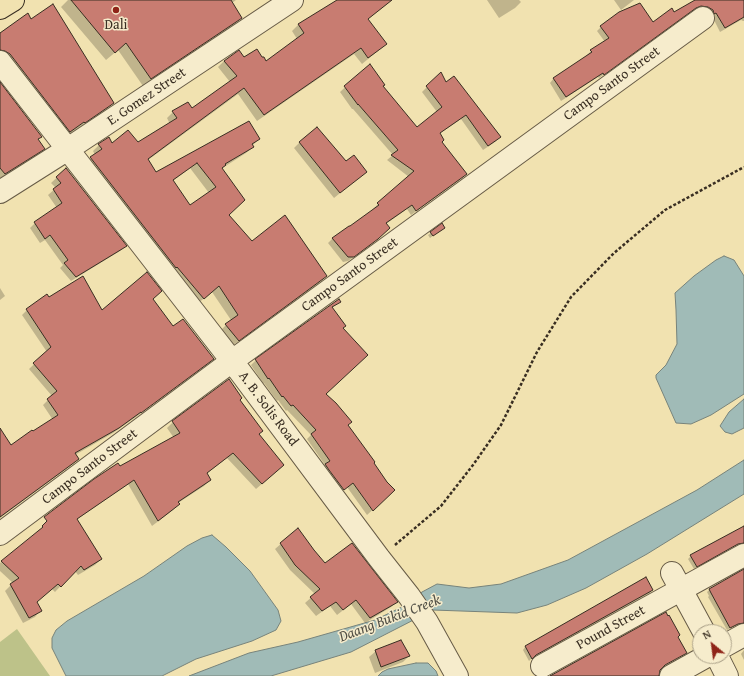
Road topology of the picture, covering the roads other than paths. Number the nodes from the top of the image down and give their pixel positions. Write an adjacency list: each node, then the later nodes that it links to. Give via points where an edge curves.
1 (13, 0): 3 (main road)
2 (292, 0): 6 (street, E. Gomez Street)
3 (0, 8)
4 (702, 18): 8 (street, Campo Santo Street)
5 (0, 62): 6 (street, A. B. Solis Road)
6 (68, 149): 7 (street, E. Gomez Street); 8 (street, A. B. Solis Road)
7 (0, 192)
8 (232, 361): 9 (street, Campo Santo Street); 18 (street, A. B. Solis Road, via 409,596 427,622)
9 (0, 534)
10 (744, 555): 11 (street, Pound Street)
11 (677, 581): 12 (street); 17 (street, Pound Street)
12 (700, 624)
13 (744, 635): 14 (street)
14 (732, 642)
15 (692, 664): 19 (street)
16 (721, 664): 20 (street)
17 (542, 666)
18 (457, 676)
19 (671, 676)
20 (727, 676)

